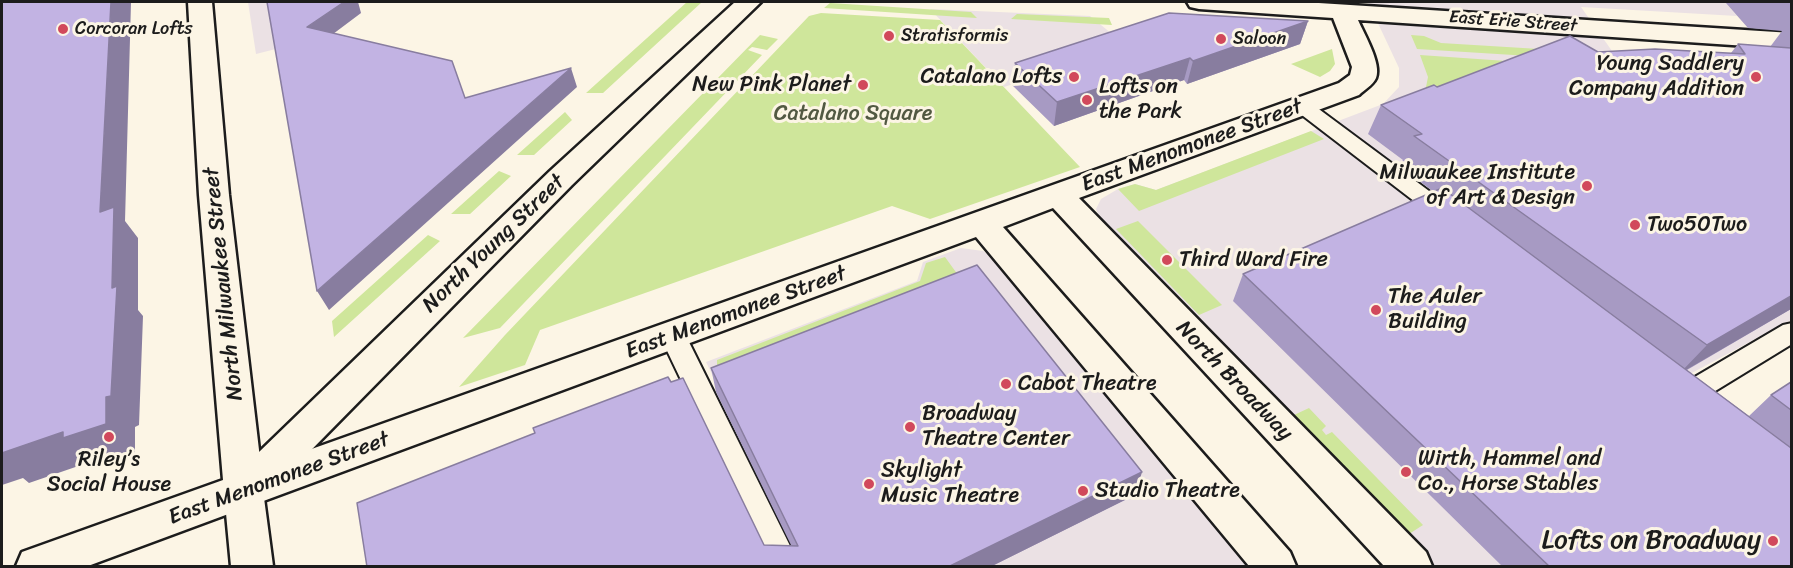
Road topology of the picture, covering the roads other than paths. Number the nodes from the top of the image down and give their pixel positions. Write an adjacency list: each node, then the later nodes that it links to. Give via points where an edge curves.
1 (200, 2): 13 (street, North Milwaukee Street, via 214,195)
2 (748, 2): 13 (street, North Young Street, via 561,178)
3 (1199, 2): 4 (street, East Erie Street)
4 (1342, 11): 5 (street, East Erie Street); 6 (street, East Menomonee Street, via 1365,67 1364,78 1349,89)
5 (1791, 40)
6 (1301, 105): 7 (street, East Menomonee Street); 9 (lane)
7 (1058, 195): 8 (street, East Menomonee Street); 18 (street, North Broadway)
8 (982, 223): 11 (street, East Menomonee Street); 17 (street)
9 (1461, 227)
10 (1791, 333): 12 (lane)
11 (673, 336): 13 (street, East Menomonee Street); 16 (lane)
12 (1685, 396)
13 (244, 492): 14 (street, East Menomonee Street); 15 (street, North Milwaukee Street)
14 (37, 567)
15 (252, 567)
16 (784, 567)
17 (1275, 567)
18 (1411, 567)

